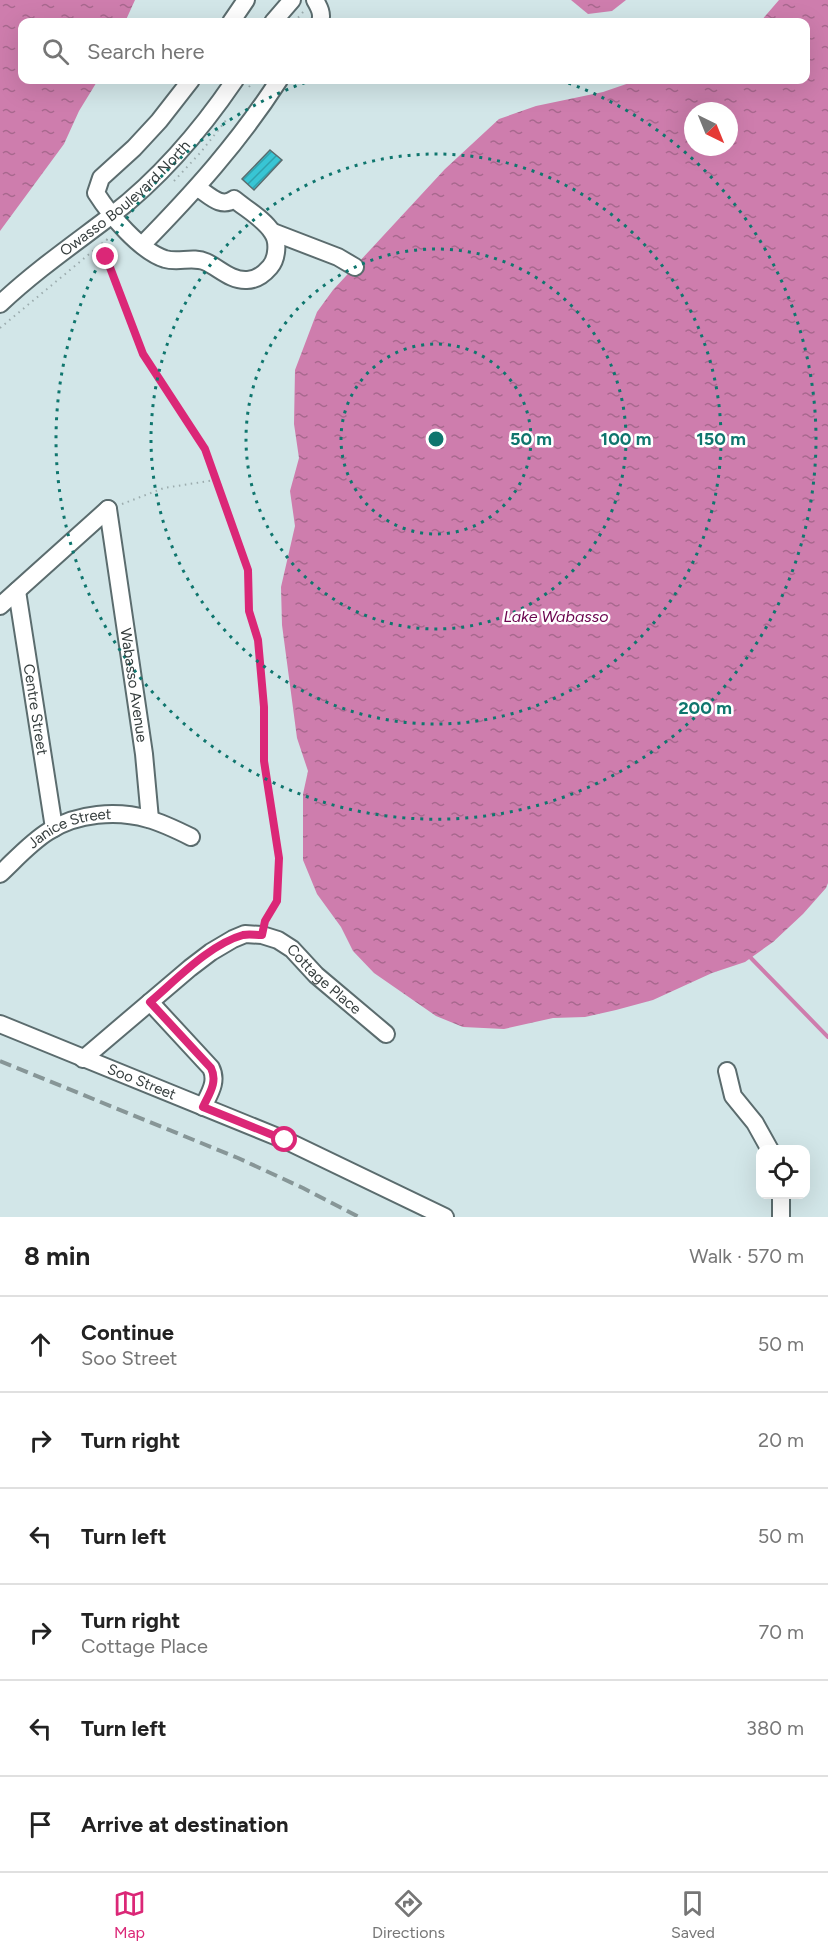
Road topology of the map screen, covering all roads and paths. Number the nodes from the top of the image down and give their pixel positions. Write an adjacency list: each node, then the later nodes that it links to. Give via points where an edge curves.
1 (246, 0): 4 (street)
2 (292, 0): 5 (street)
3 (315, 0): 6 (street)
4 (234, 18)
5 (276, 18)
6 (322, 18)
7 (188, 84): 11 (street, via 147,134 101,178 96,193)
8 (232, 84): 11 (street, Owasso Boulevard North, via 176,156)
9 (276, 84): 10 (street)
10 (198, 188): 12 (street, via 220,203 234,200); 14 (street)
11 (112, 215): 14 (street); 16 (street, Owasso Boulevard North, via 32,274)
12 (268, 228): 14 (street, via 276,250 273,263 257,278 246,281 197,259 166,259); 15 (street)
13 (107, 239): 17 (path, via 106,257 143,354 205,449)
14 (142, 245)
15 (355, 267)
16 (0, 304)
17 (215, 480): 18 (path, via 164,488); 25 (path, via 248,570 249,611 258,640 264,761 279,858 277,901)
18 (108, 509): 19 (street); 21 (street, Wabasso Avenue)
19 (17, 591): 20 (street); 22 (street, Centre Street)
20 (0, 606)
21 (150, 819): 22 (street, Janice Street, via 94,816); 23 (street)
22 (54, 828): 24 (street, Janice Street)
23 (191, 837)
24 (0, 874)
25 (262, 935): 26 (street, via 245,934 211,952); 28 (street, Cottage Place, via 292,950)
26 (150, 1002): 29 (street); 31 (street, via 211,1068 214,1083)
27 (0, 1024): 29 (street, Soo Street)
28 (386, 1034)
29 (83, 1059): 31 (street, Soo Street)
30 (727, 1071): 32 (street, via 733,1096)
31 (203, 1107): 34 (street, Soo Street, via 285,1140)
32 (769, 1145)
33 (781, 1199): 35 (street)
34 (445, 1217)
35 (781, 1217)

